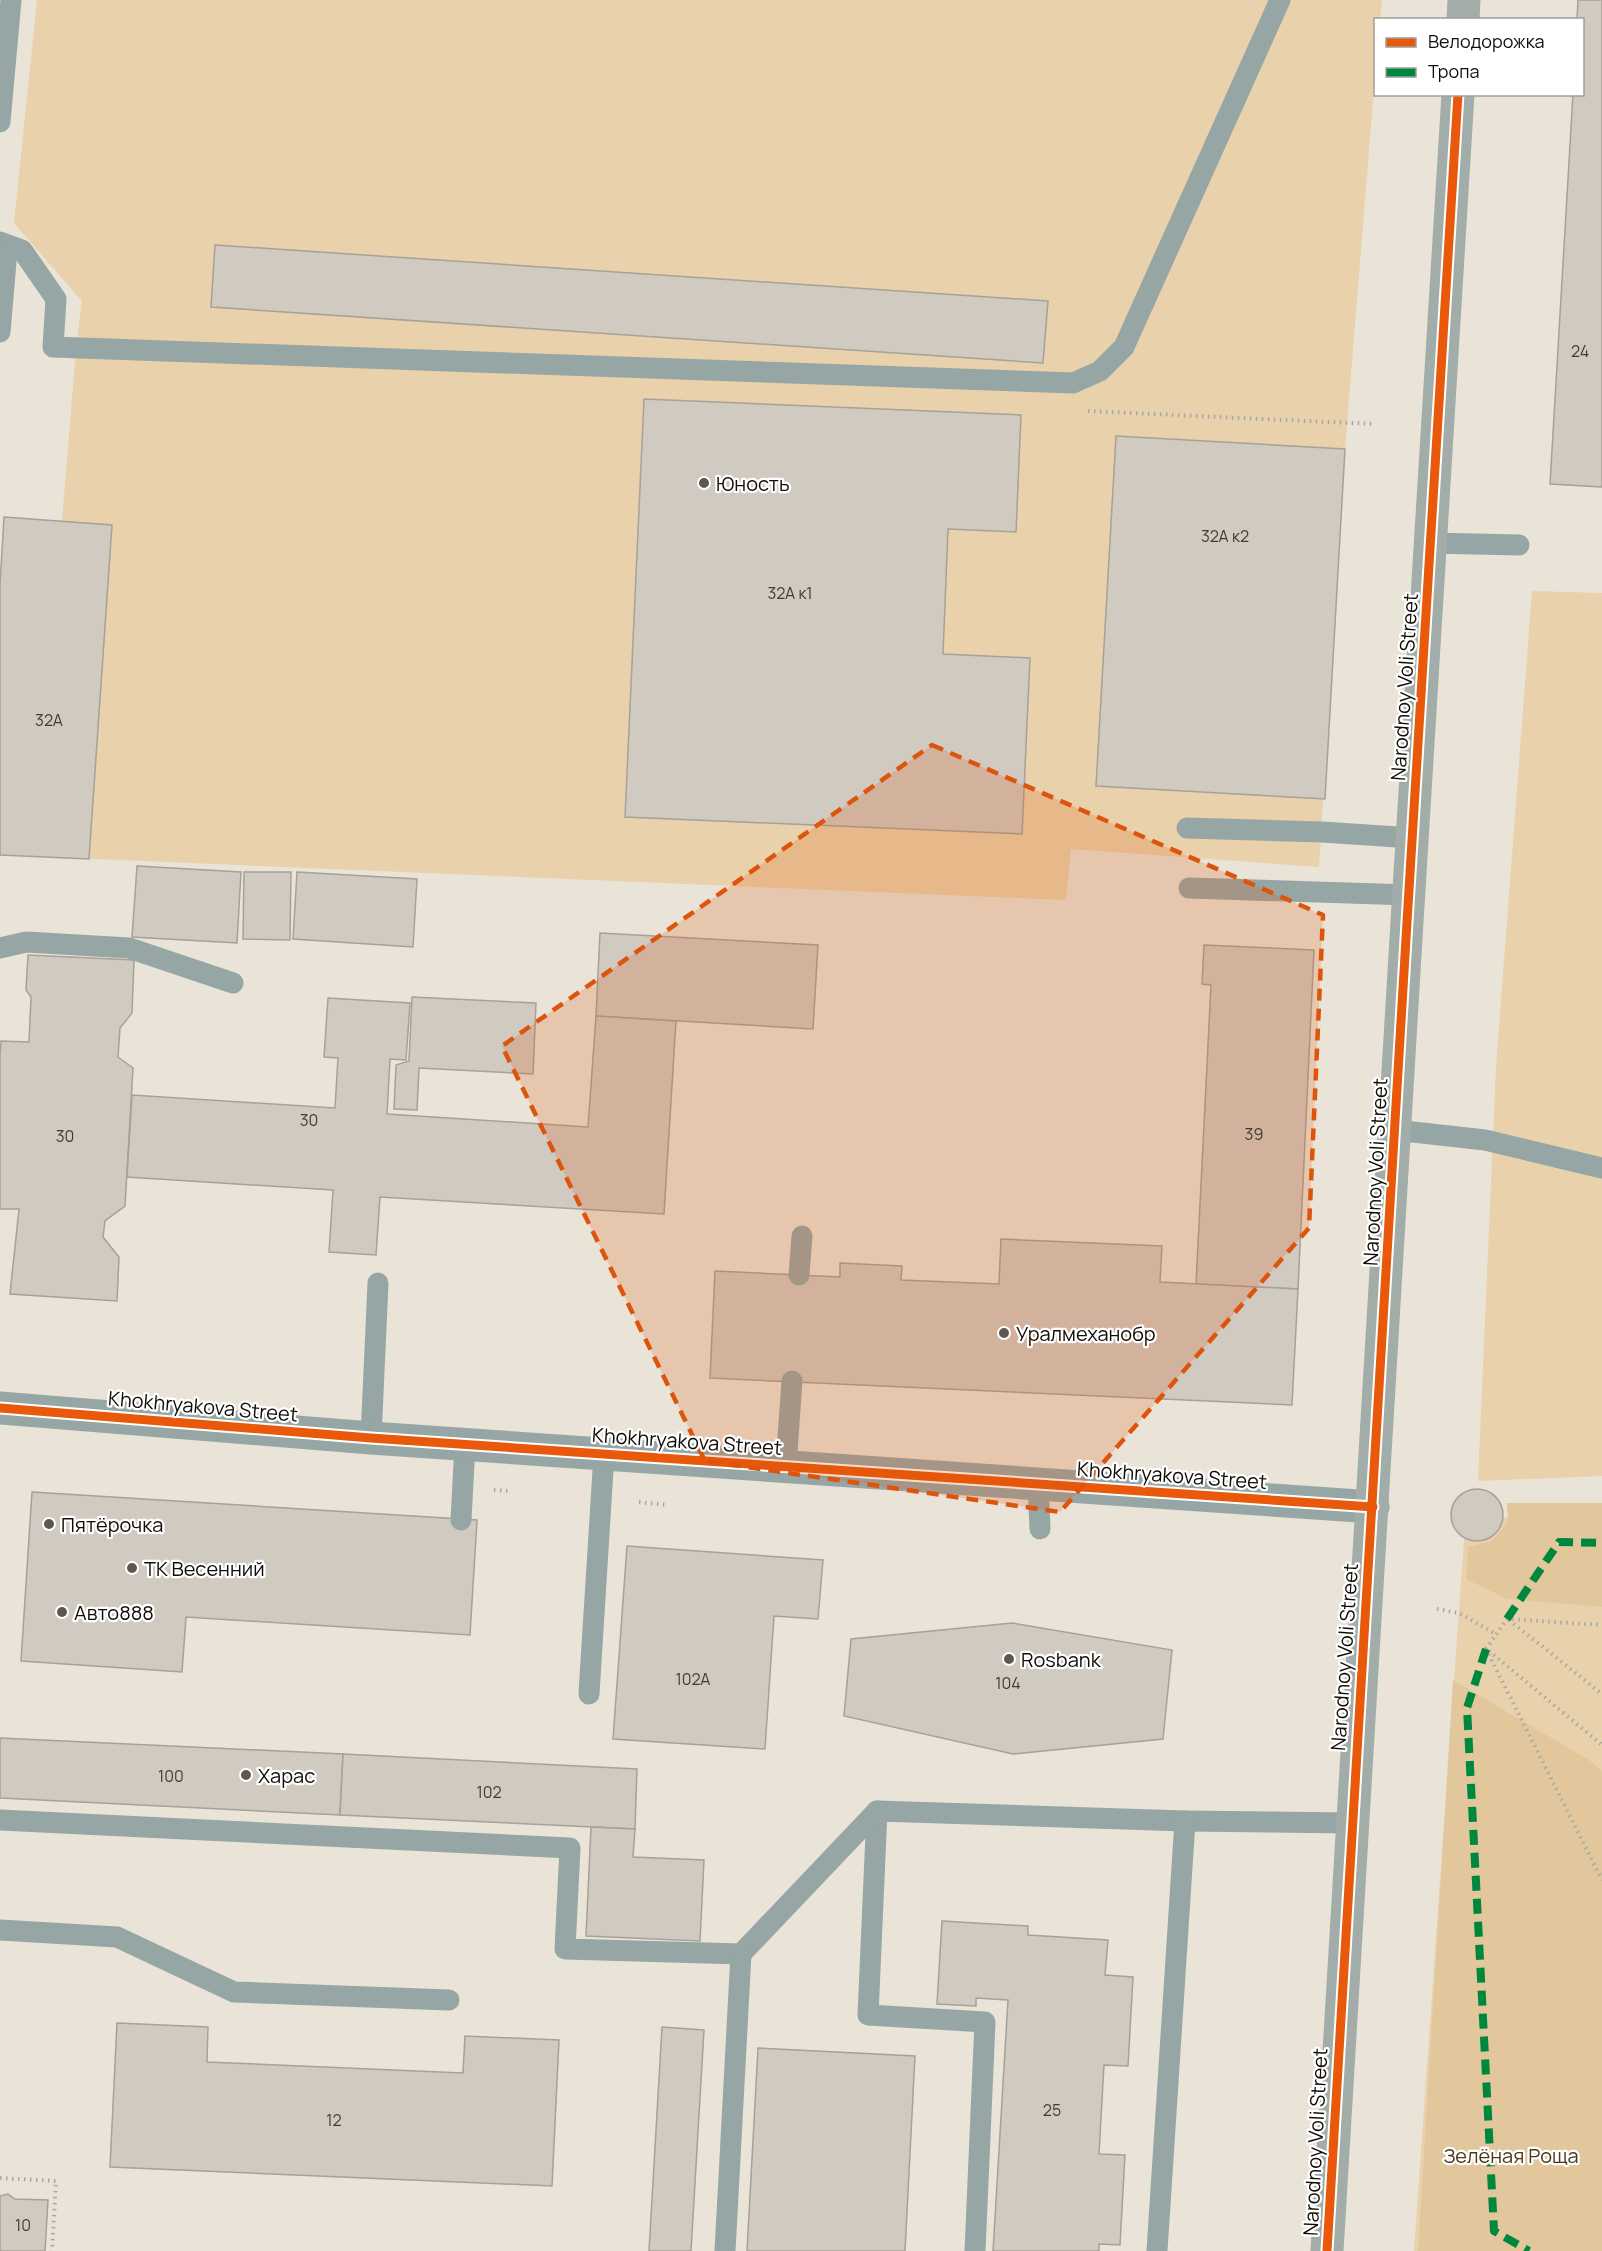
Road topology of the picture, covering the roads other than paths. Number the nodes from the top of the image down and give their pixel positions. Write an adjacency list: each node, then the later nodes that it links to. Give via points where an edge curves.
1 (11, 0): 6 (lane)
2 (1280, 0): 7 (lane, via 1124,347 1100,371 1073,383 52,347 56,299 22,250)
3 (1464, 0): 4 (street)
4 (1463, 18)
5 (1458, 96): 10 (street, Narodnoy Voli Street)
6 (0, 122)
7 (0, 242)
8 (0, 254): 9 (lane, via 6,262)
9 (0, 332)
10 (1431, 543): 11 (lane); 13 (street, Narodnoy Voli Street)
11 (1519, 545)
12 (1187, 828): 13 (lane)
13 (1413, 838): 15 (street, Narodnoy Voli Street)
14 (1189, 888): 15 (lane)
15 (1410, 895): 18 (street, Narodnoy Voli Street)
16 (0, 948): 17 (lane, via 26,942 129,948)
17 (233, 983)
18 (1395, 1130): 19 (lane, via 1485,1140); 30 (street, Narodnoy Voli Street)
19 (1602, 1168)
20 (802, 1236): 21 (lane)
21 (799, 1275)
22 (378, 1283): 25 (lane)
23 (792, 1381): 28 (lane)
24 (0, 1408): 25 (street, Khokhryakova Street)
25 (371, 1438): 26 (street, Khokhryakova Street)
26 (465, 1444): 27 (street, Khokhryakova Street); 31 (lane)
27 (604, 1454): 28 (street, Khokhryakova Street); 33 (lane)
28 (786, 1466): 29 (street, Khokhryakova Street)
29 (1038, 1483): 30 (street, Khokhryakova Street); 32 (lane)
30 (1373, 1507): 37 (street, Narodnoy Voli Street)
31 (461, 1520)
32 (1040, 1529)
33 (589, 1694)
34 (877, 1811): 36 (lane); 39 (lane); 42 (lane, via 868,2015 985,2022)
35 (0, 1820): 39 (lane, via 570,1848 565,1948)
36 (1185, 1821): 37 (lane); 43 (lane)
37 (1351, 1822): 44 (street, Narodnoy Voli Street)
38 (0, 1930): 40 (lane, via 117,1937 234,1992)
39 (741, 1954): 41 (lane)
40 (449, 2000)
41 (726, 2251)
42 (975, 2251)
43 (1157, 2251)
44 (1327, 2251)

